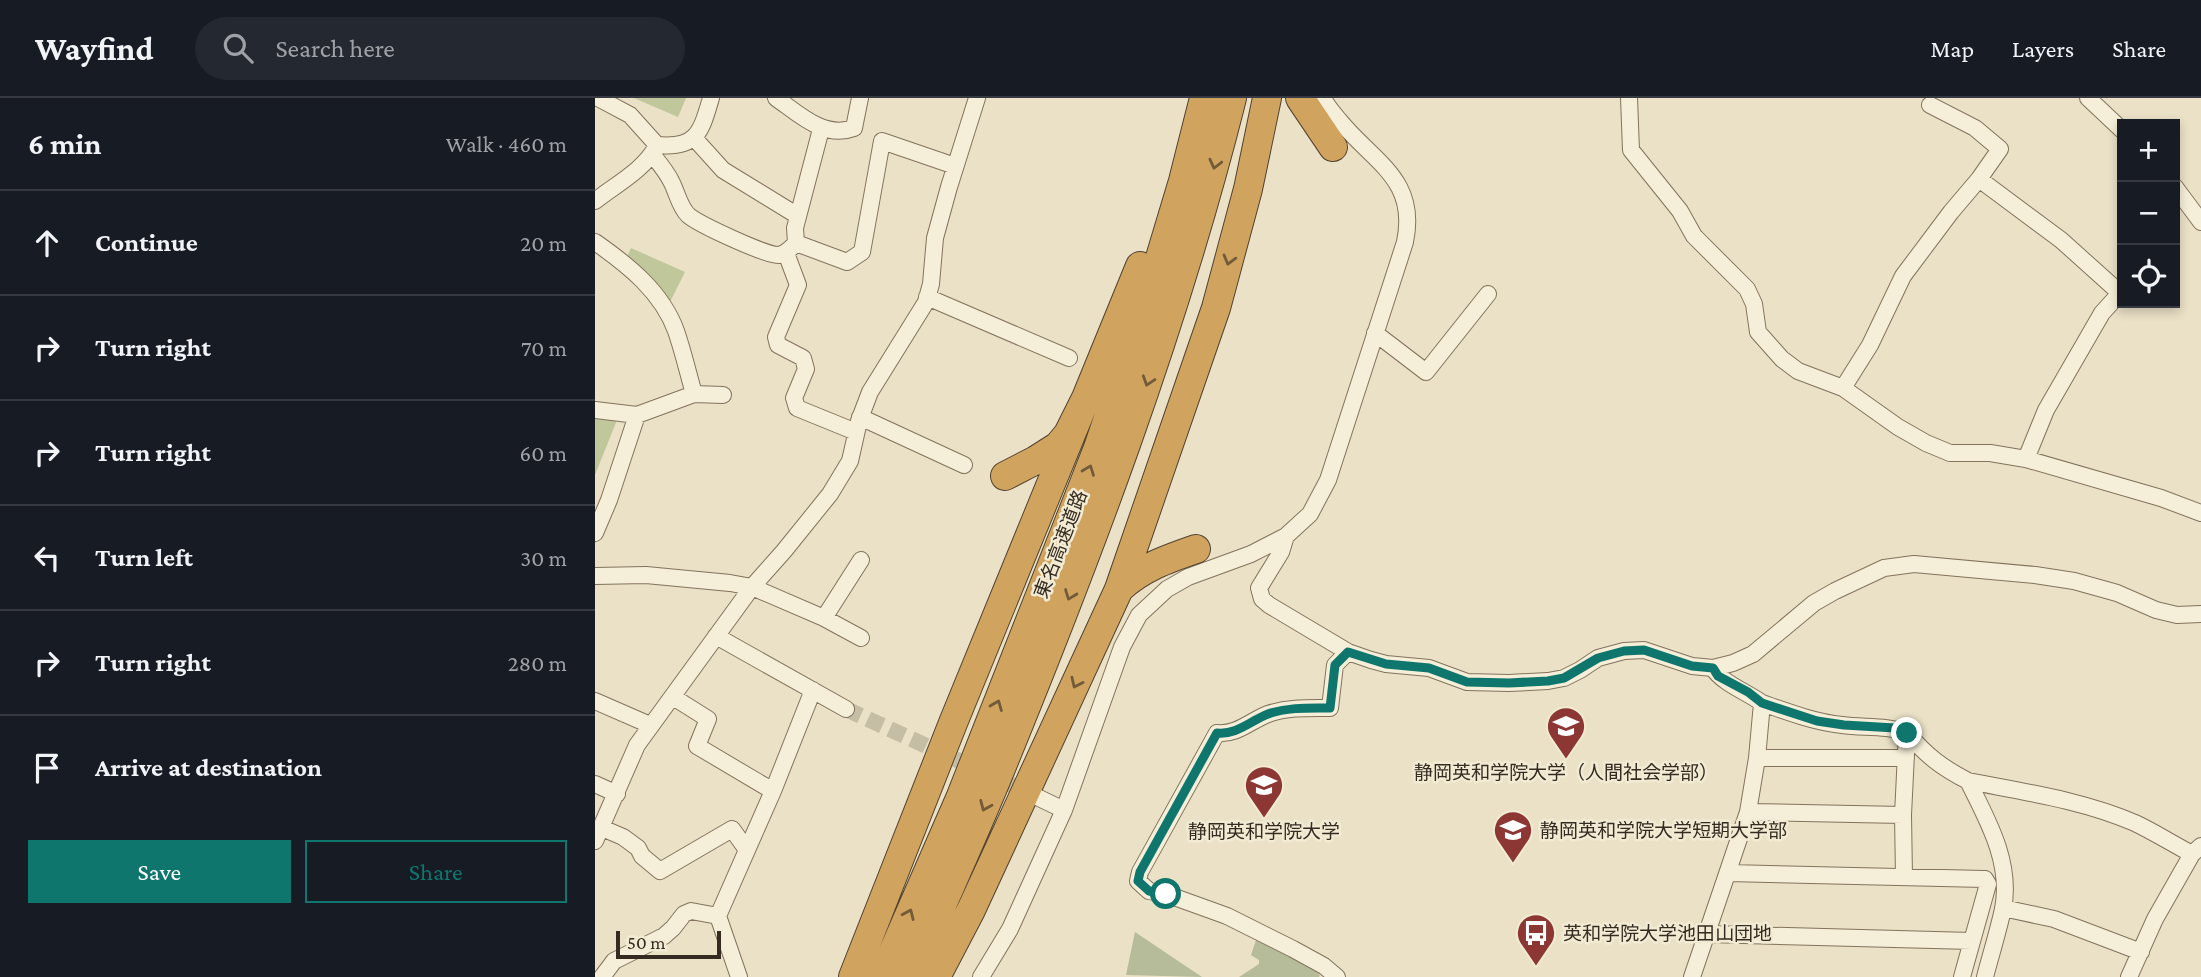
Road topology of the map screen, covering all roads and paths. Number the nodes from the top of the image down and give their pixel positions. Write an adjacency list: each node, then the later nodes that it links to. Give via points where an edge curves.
1 (598, 98): 18 (street, via 630,115)
2 (711, 98): 16 (street)
3 (776, 98): 15 (street)
4 (860, 98): 15 (street, via 854,128)
5 (977, 98): 19 (street)
6 (1203, 98): 36 (highway); 88 (highway, 東名高速道路, one-way to 6, via 961,796 1098,448 1148,298)
7 (1232, 98): 89 (highway, 東名高速道路, one-way to 89, via 1209,187 1123,455 994,785)
8 (1266, 98): 50 (highway, one-way to 50, via 1248,190 1216,308)
9 (1300, 98): 17 (highway)
10 (1323, 98): 31 (street, via 1349,133 1395,179 1405,200 1405,242)
11 (1629, 98): 33 (street, via 1631,150 1694,236 1747,289 1758,332 1798,370)
12 (2088, 98): 14 (street)
13 (1930, 105): 20 (street, via 1975,128 2000,149)
14 (2117, 125)
15 (821, 129): 23 (street)
16 (695, 139): 18 (street); 23 (street, via 723,170)
17 (1333, 148)
18 (655, 150): 22 (street); 26 (street, via 689,215 763,251 778,255)
19 (955, 166): 26 (street, via 882,141 862,252 847,262); 30 (street, via 935,238)
20 (1979, 179): 27 (street); 33 (street, via 1903,276)
21 (2180, 194): 24 (street)
22 (595, 201)
23 (798, 216): 26 (street)
24 (2201, 222)
25 (595, 242): 34 (street, via 639,276 660,301 675,329)
26 (791, 248): 39 (street, via 798,285 776,337 778,345 803,358 806,369 794,398 797,408)
27 (2117, 289)
28 (1488, 294): 31 (street, via 1426,372)
29 (2117, 296): 40 (street, via 2102,313 2046,410)
30 (927, 297): 32 (street); 39 (street, via 870,392)
31 (1375, 333): 45 (street, via 1328,480 1310,514)
32 (1069, 358)
33 (1843, 388): 40 (street, via 1898,427 1950,453)
34 (694, 394): 35 (street); 38 (street)
35 (723, 395)
36 (1086, 397): 42 (highway, via 1058,446); 87 (highway)
37 (595, 410): 38 (street)
38 (637, 415): 44 (street)
39 (858, 424): 41 (street); 49 (street, via 849,461 830,494)
40 (2026, 459): 43 (street)
41 (964, 465)
42 (1005, 476)
43 (2201, 513)
44 (595, 533)
45 (1286, 536): 55 (street, via 1259,588 1262,599); 71 (street, via 1188,577 1139,615 1122,647)
46 (1196, 549): 50 (highway, via 1148,567)
47 (862, 560): 52 (street)
48 (595, 576): 49 (street, via 646,575)
49 (752, 587): 52 (street); 53 (street)
50 (1119, 589): 90 (highway, one-way to 90)
51 (2201, 614): 56 (street, via 2155,610 2117,593 2035,575 1914,565 1884,568 1814,603 1753,654)
52 (824, 618): 54 (street)
53 (716, 636): 57 (street); 58 (street)
54 (861, 638)
55 (1348, 652): 56 (street, via 1386,664 1429,668 1467,682 1564,678 1598,658 1624,651 1644,650); 92 (street, via 1335,665 1330,708 1294,708 1269,714 1229,734 1217,733 1138,881 1149,891 1227,916)
56 (1713, 668): 60 (street, via 1718,676)
57 (813, 690): 61 (street); 68 (street)
58 (673, 697): 62 (street); 68 (street, via 708,719 697,746)
59 (595, 701): 62 (street)
60 (1762, 703): 63 (street, via 1817,721); 64 (street)
61 (846, 709)
62 (650, 725): 69 (street, via 630,758)
63 (1907, 733): 65 (street); 66 (street, via 1946,770)
64 (1757, 758): 65 (street); 72 (street)
65 (1906, 758): 73 (street)
66 (1969, 781): 76 (street, via 2092,808); 79 (street, via 2000,854)
67 (595, 784): 69 (street)
68 (773, 791): 75 (street)
69 (617, 794): 74 (street)
70 (1037, 797): 71 (street)
71 (1064, 810): 91 (street, via 1010,929)
72 (1748, 812): 73 (street); 77 (street)
73 (1903, 815): 78 (street)
74 (599, 834): 75 (street, via 623,837 660,871 731,829)
75 (747, 850): 80 (street)
76 (2196, 850): 83 (street)
77 (1728, 873): 78 (street); 81 (street)
78 (1904, 877): 82 (street, via 1985,879 1988,884)
79 (2003, 908): 83 (street, via 2054,919); 95 (street)
80 (718, 916): 85 (street, via 684,914 664,936 614,961); 86 (street)
81 (1707, 934): 82 (street); 93 (street)
82 (1972, 941): 94 (street)
83 (2141, 952): 84 (street)
84 (2133, 975)
85 (602, 977)
86 (739, 977)
87 (853, 977)
88 (882, 977)
89 (911, 977)
90 (936, 977)
91 (981, 977)
92 (1338, 977)
93 (1692, 977)
94 (1962, 977)
95 (1985, 977)

